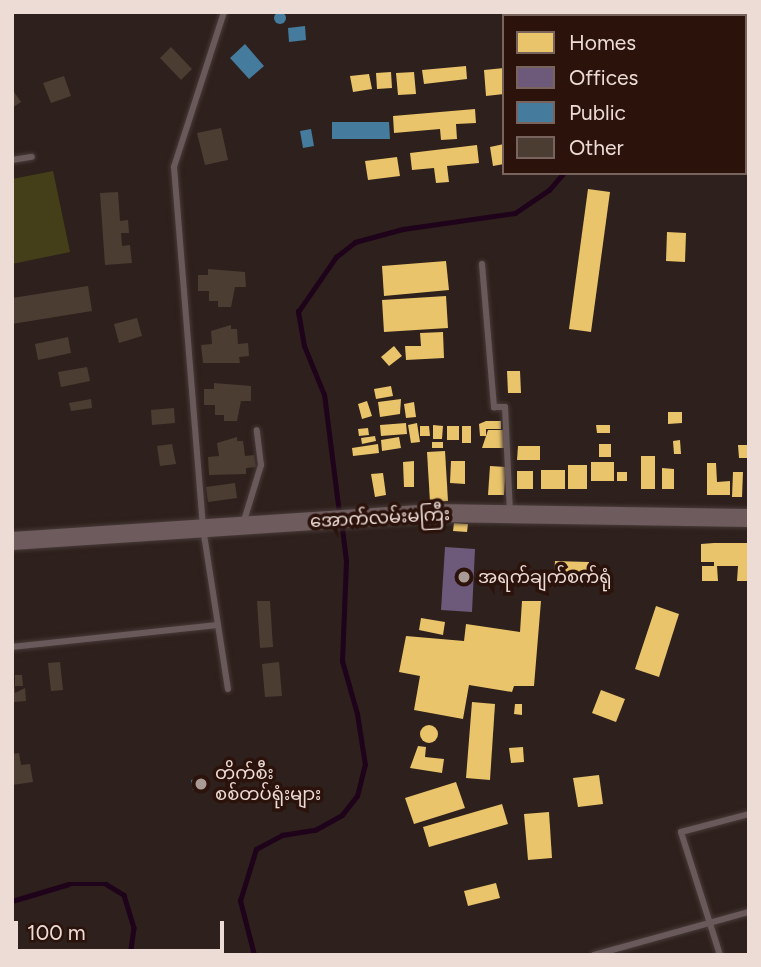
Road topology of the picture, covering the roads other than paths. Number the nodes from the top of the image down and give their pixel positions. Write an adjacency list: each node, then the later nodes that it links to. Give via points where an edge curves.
1 (224, 12): 9 (lane, via 174,167)
2 (32, 157): 3 (lane)
3 (12, 160)
4 (482, 264): 6 (lane, via 494,407 505,407)
5 (257, 430): 8 (lane, via 261,465)
6 (510, 514): 7 (main road, အောက်လမ်းမကြီး); 8 (main road, အောက်လမ်းမကြီး)
7 (749, 518)
8 (243, 526): 9 (main road, အောက်လမ်းမကြီး)
9 (203, 528): 10 (main road, အောက်လမ်းမကြီး); 11 (lane)
10 (12, 541)
11 (217, 625): 12 (lane); 13 (lane)
12 (12, 647)
13 (228, 689)
14 (749, 814): 16 (lane, via 681,832)
15 (749, 912): 16 (lane)
16 (710, 922): 17 (lane); 18 (lane)
17 (594, 955)
18 (720, 955)

